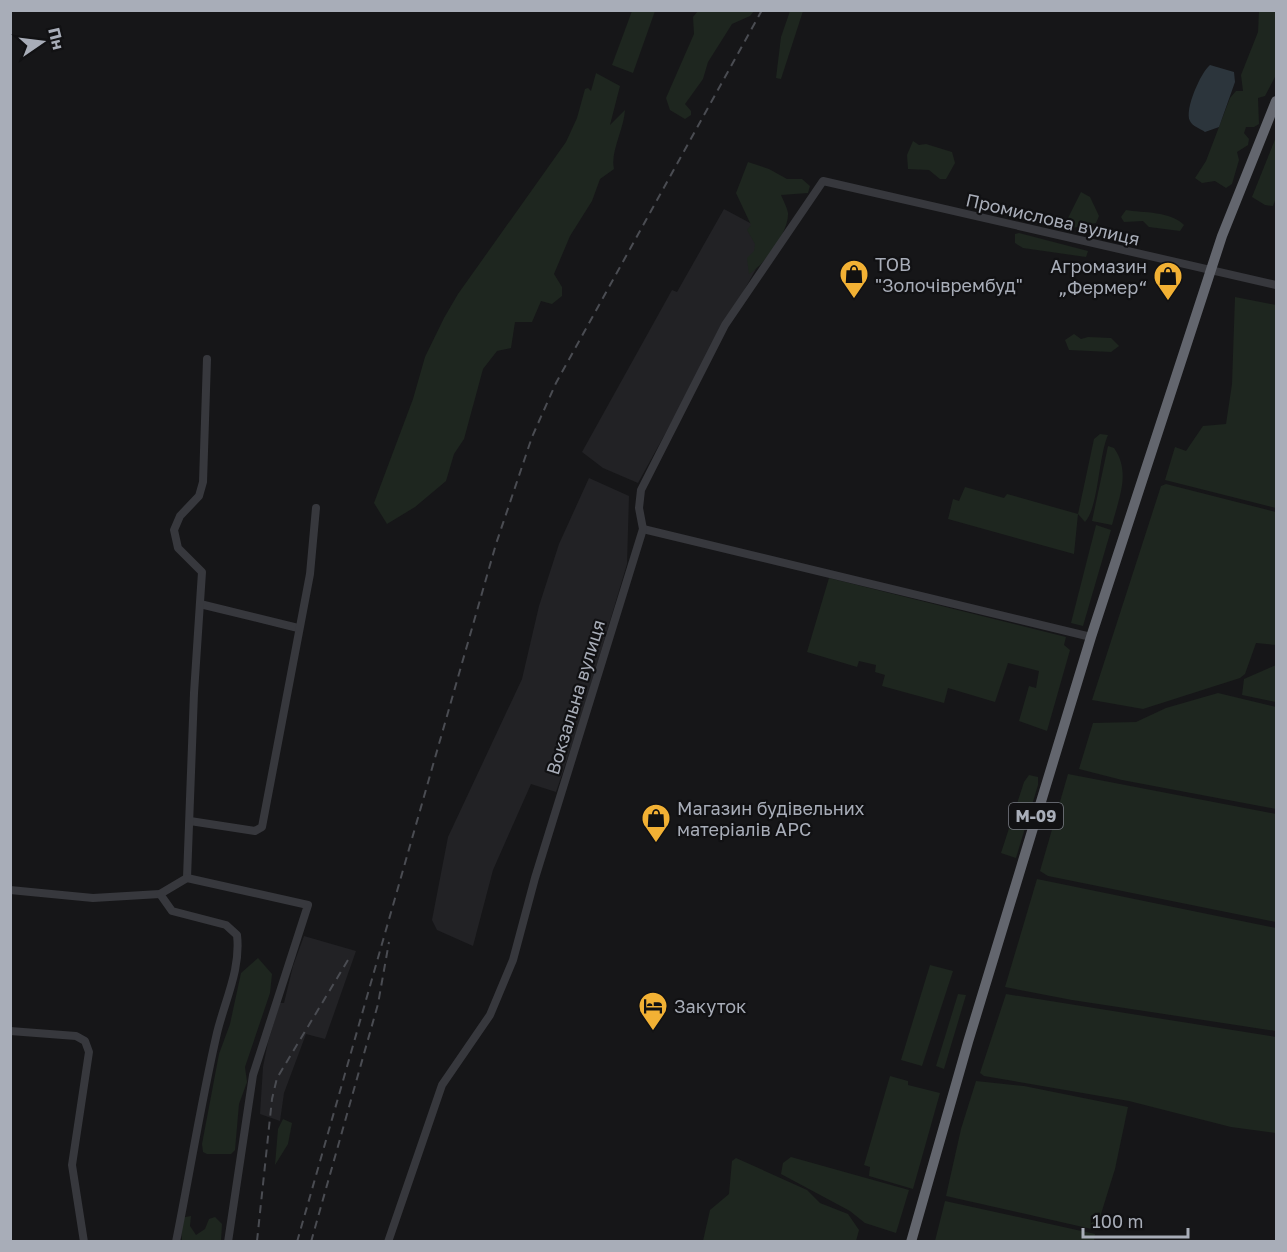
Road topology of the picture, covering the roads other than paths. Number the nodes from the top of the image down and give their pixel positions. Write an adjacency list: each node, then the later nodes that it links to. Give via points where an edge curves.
1 (1276, 101): 3 (highway, М-09)
2 (823, 181): 3 (street, Промислова вулиця); 7 (street, Вокзальна вулиця, via 725,325 641,490)
3 (1210, 271): 4 (street, Промислова вулиця); 10 (highway, М-09)
4 (1276, 285)
5 (207, 359): 8 (street, via 203,482 199,496 180,516 174,530 178,548 202,572)
6 (316, 508): 9 (street, via 310,573)
7 (643, 529): 10 (street); 19 (street, Вокзальна вулиця, via 513,960 490,1015 442,1085)
8 (200, 604): 9 (street); 11 (street)
9 (298, 628): 11 (street, via 262,827 255,831)
10 (1091, 637): 20 (highway, М-09)
11 (189, 821): 12 (street)
12 (187, 878): 14 (street); 18 (street, via 308,904 253,1075)
13 (10, 890): 14 (street, via 93,898)
14 (160, 894): 17 (street, via 172,910 226,924 237,934 238,946 238,961 218,1032)
15 (10, 1031): 16 (street, via 76,1036 85,1041 89,1052 72,1165)
16 (84, 1242)
17 (176, 1242)
18 (228, 1242)
19 (388, 1242)
20 (911, 1242)

